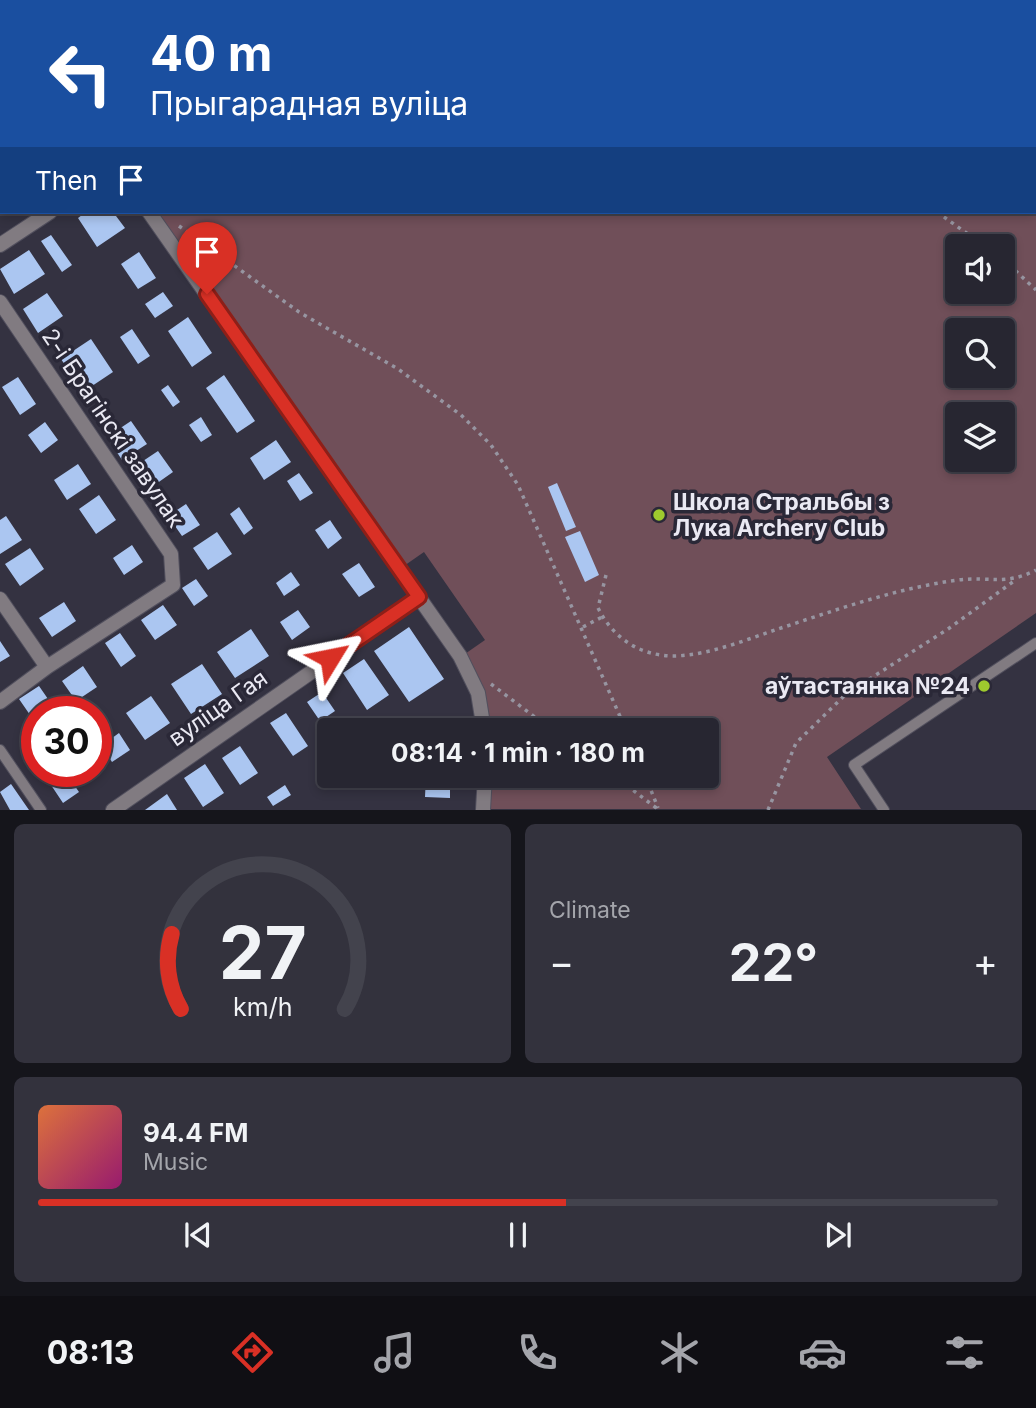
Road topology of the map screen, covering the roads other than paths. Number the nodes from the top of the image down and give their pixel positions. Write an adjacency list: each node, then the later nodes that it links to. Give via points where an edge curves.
1 (47, 214): 3 (street)
2 (150, 214): 5 (street)
3 (0, 245)
4 (0, 302): 8 (street, 2-і Брагінскі завулак, via 171,554 173,585)
5 (419, 597): 10 (street, via 464,664 478,693); 14 (street, вуліца Гая)
6 (0, 599): 8 (street)
7 (1036, 643): 16 (lane, via 854,765)
8 (47, 667): 9 (street, 2-і Брагінскі завулак)
9 (0, 702)
10 (483, 718)
11 (0, 750): 13 (lane)
12 (485, 788): 15 (street)
13 (41, 810)
14 (113, 810)
15 (484, 810)
16 (884, 810)

